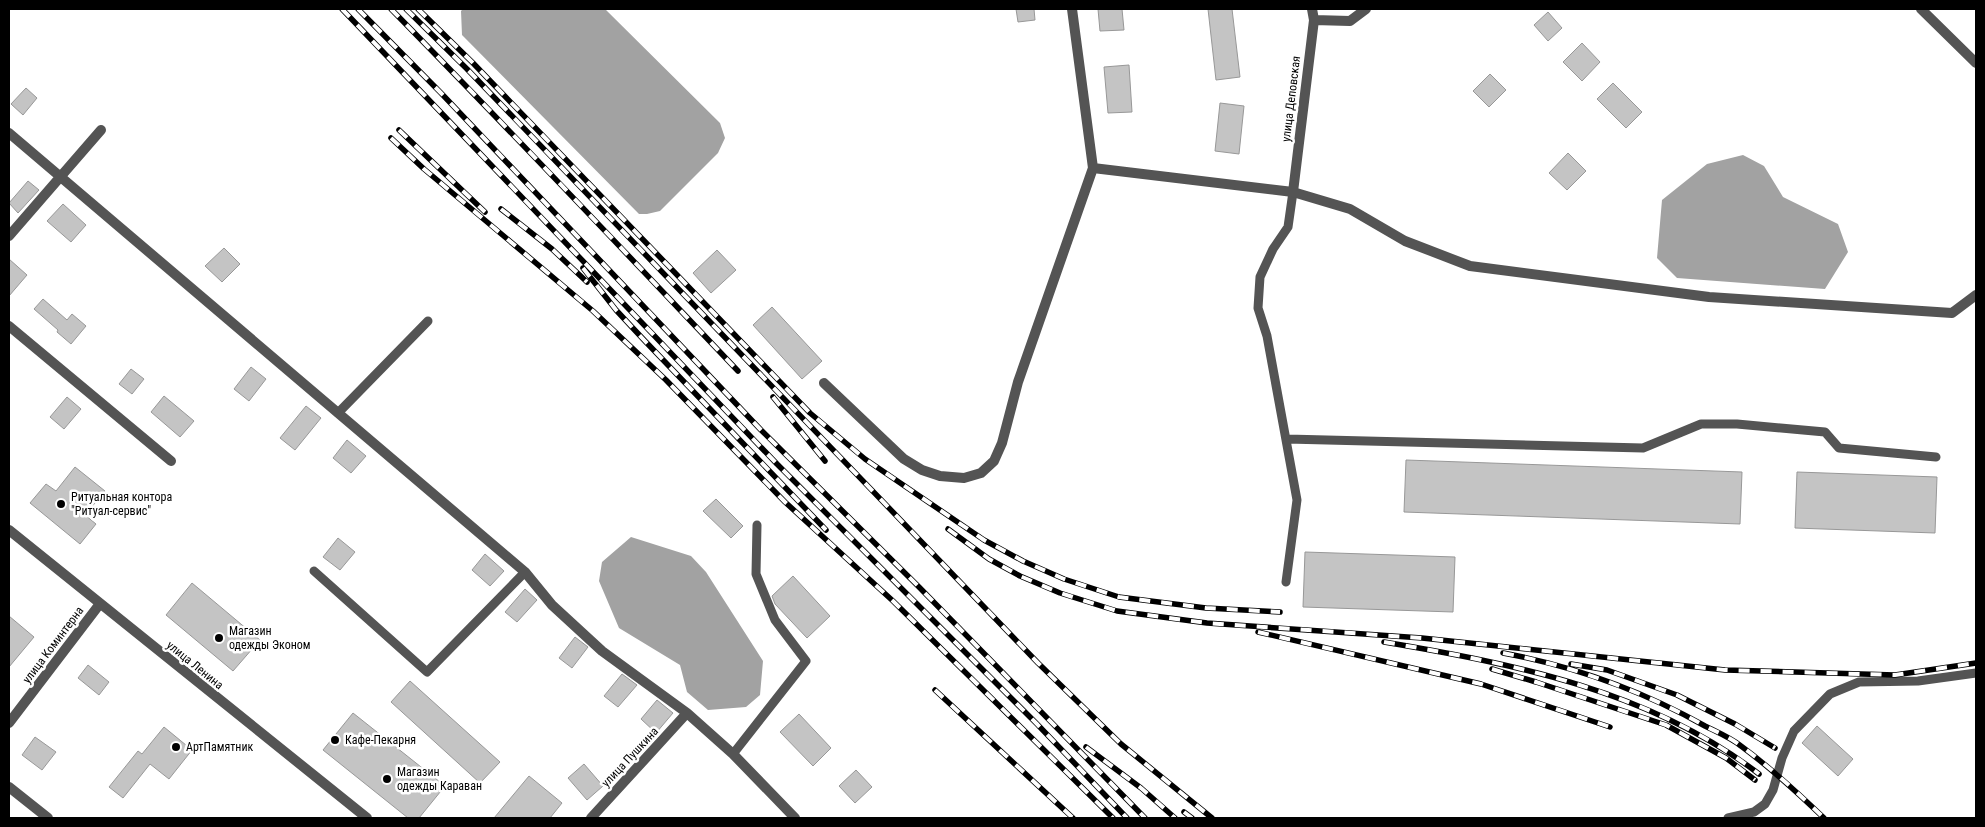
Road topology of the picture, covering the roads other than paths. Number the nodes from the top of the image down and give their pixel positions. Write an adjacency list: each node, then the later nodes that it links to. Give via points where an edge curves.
1 (1072, 9): 9 (street)
2 (1312, 9): 5 (street, улица Деповская)
3 (1366, 9): 5 (street, via 1350,21)
4 (1921, 9): 6 (street)
5 (1314, 20): 11 (street, улица Деповская)
6 (1976, 63)
7 (101, 130): 10 (street)
8 (9, 133): 10 (street)
9 (1093, 168): 11 (street); 16 (street, via 1018,382 1002,442 994,461 982,473 964,478 940,476 922,470 904,459)
10 (61, 177): 12 (street); 17 (street)
11 (1293, 192): 13 (street, via 1350,209 1405,241 1470,266 1710,297 1952,313); 18 (lane, via 1288,226 1260,277 1258,308)
12 (9, 236)
13 (1976, 295)
14 (428, 321): 17 (lane)
15 (9, 326): 20 (street)
16 (824, 383)
17 (338, 413): 24 (street)
18 (1287, 439): 19 (lane, via 1643,448 1701,424 1738,424 1825,432 1838,448); 25 (lane, via 1297,500)
19 (1936, 457)
20 (171, 461)
21 (757, 525): 30 (lane, via 756,574 775,620 806,662)
22 (9, 530): 26 (street, улица Ленина)
23 (314, 571): 24 (lane, via 427,672)
24 (525, 572): 28 (street, via 552,605 602,651)
25 (1286, 582)
26 (99, 605): 29 (street, улица Коминтерна); 33 (street, улица Ленина)
27 (1976, 673): 36 (lane, via 1918,681 1859,682 1830,694 1794,731 1765,804 1754,812)
28 (687, 713): 30 (street); 34 (street, улица Пушкина)
29 (9, 724)
30 (733, 754): 35 (street)
31 (9, 787): 32 (street)
32 (48, 818)
33 (367, 818)
34 (591, 818)
35 (795, 818)
36 (1728, 818)

